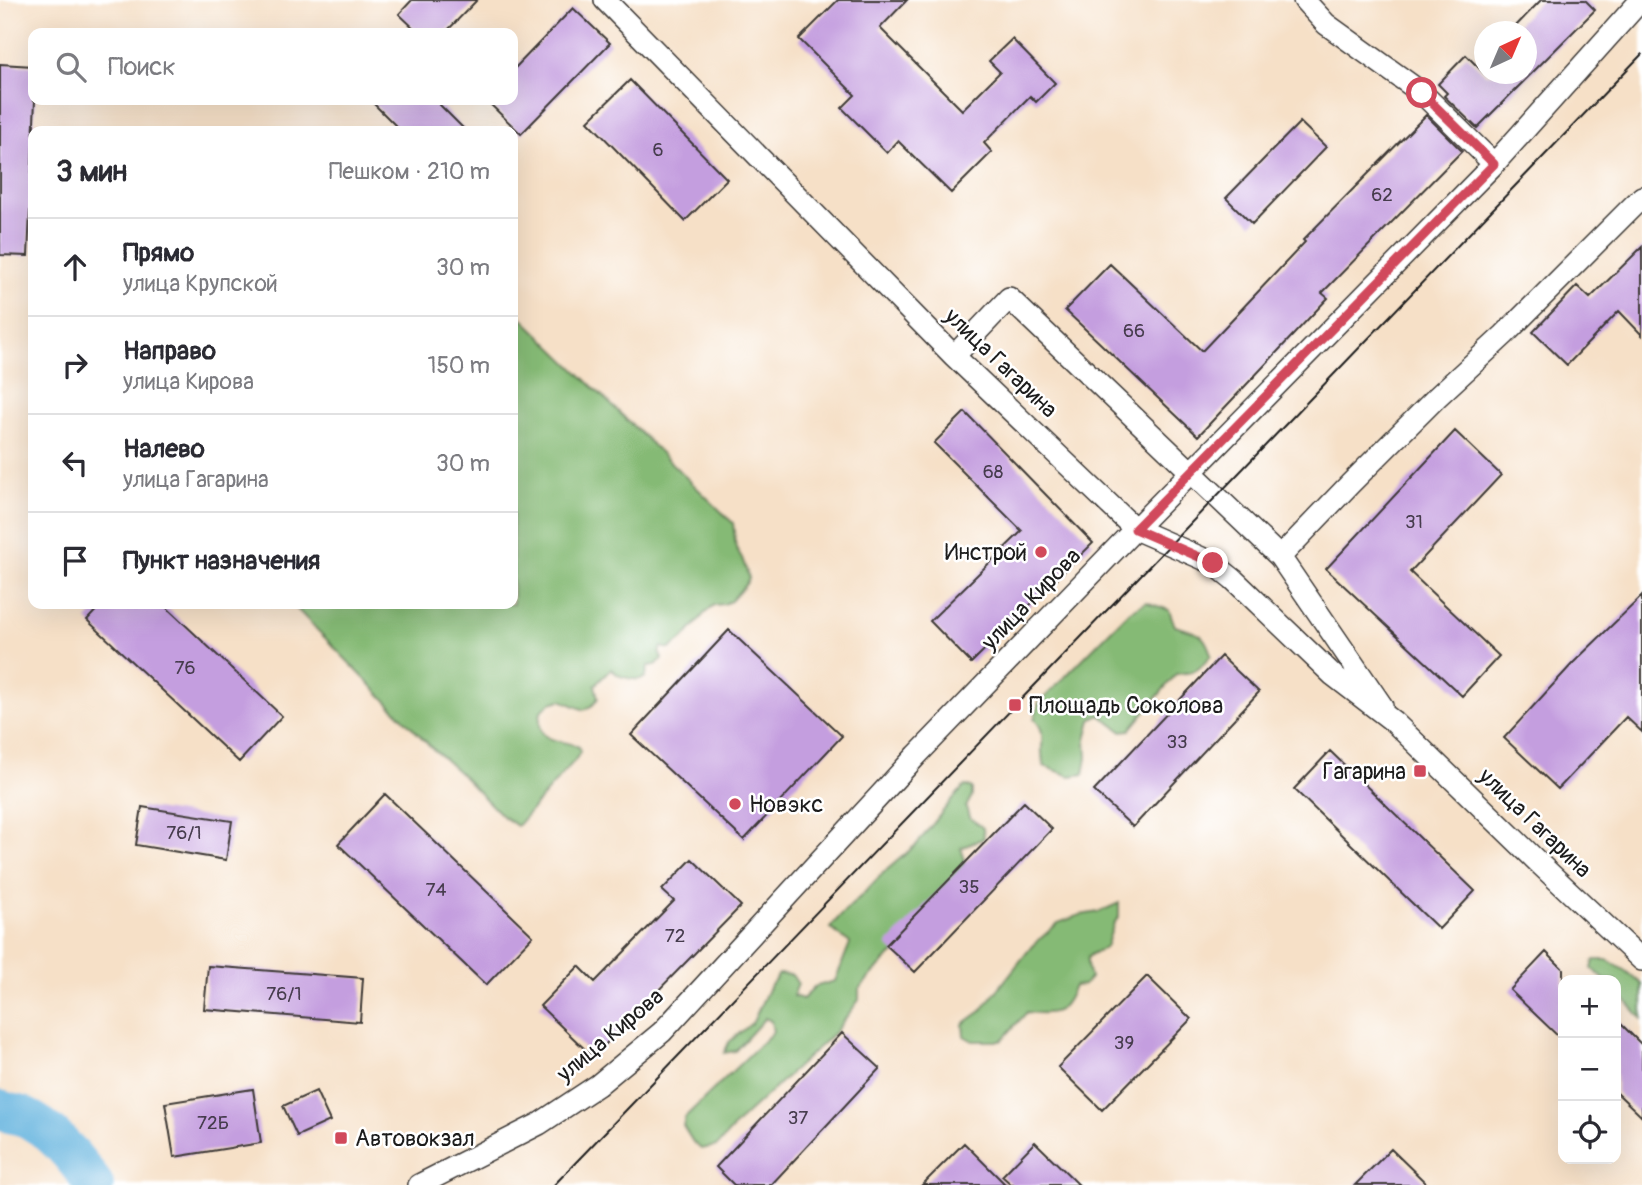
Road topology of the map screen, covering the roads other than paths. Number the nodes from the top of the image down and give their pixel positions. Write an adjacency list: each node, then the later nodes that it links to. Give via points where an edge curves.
1 (605, 0): 6 (street, улица Гагарина)
2 (1304, 0): 4 (street, via 1326,24 1422,93)
3 (1642, 0): 4 (street, улица Кирова)
4 (1494, 164): 7 (street, улица Кирова)
5 (1642, 197): 9 (street)
6 (954, 356): 7 (street, улица Гагарина, via 1009,298); 8 (street, улица Гагарина)
7 (1191, 472): 8 (street, улица Кирова); 9 (street, улица Гагарина)
8 (1135, 529): 10 (street, улица Гагарина, via 1213,563 1333,675); 12 (street, улица Кирова, via 917,755 662,1032 598,1085 539,1124)
9 (1280, 557): 10 (street, улица Гагарина)
10 (1394, 722): 11 (street, улица Гагарина)
11 (1642, 960)
12 (419, 1185)

